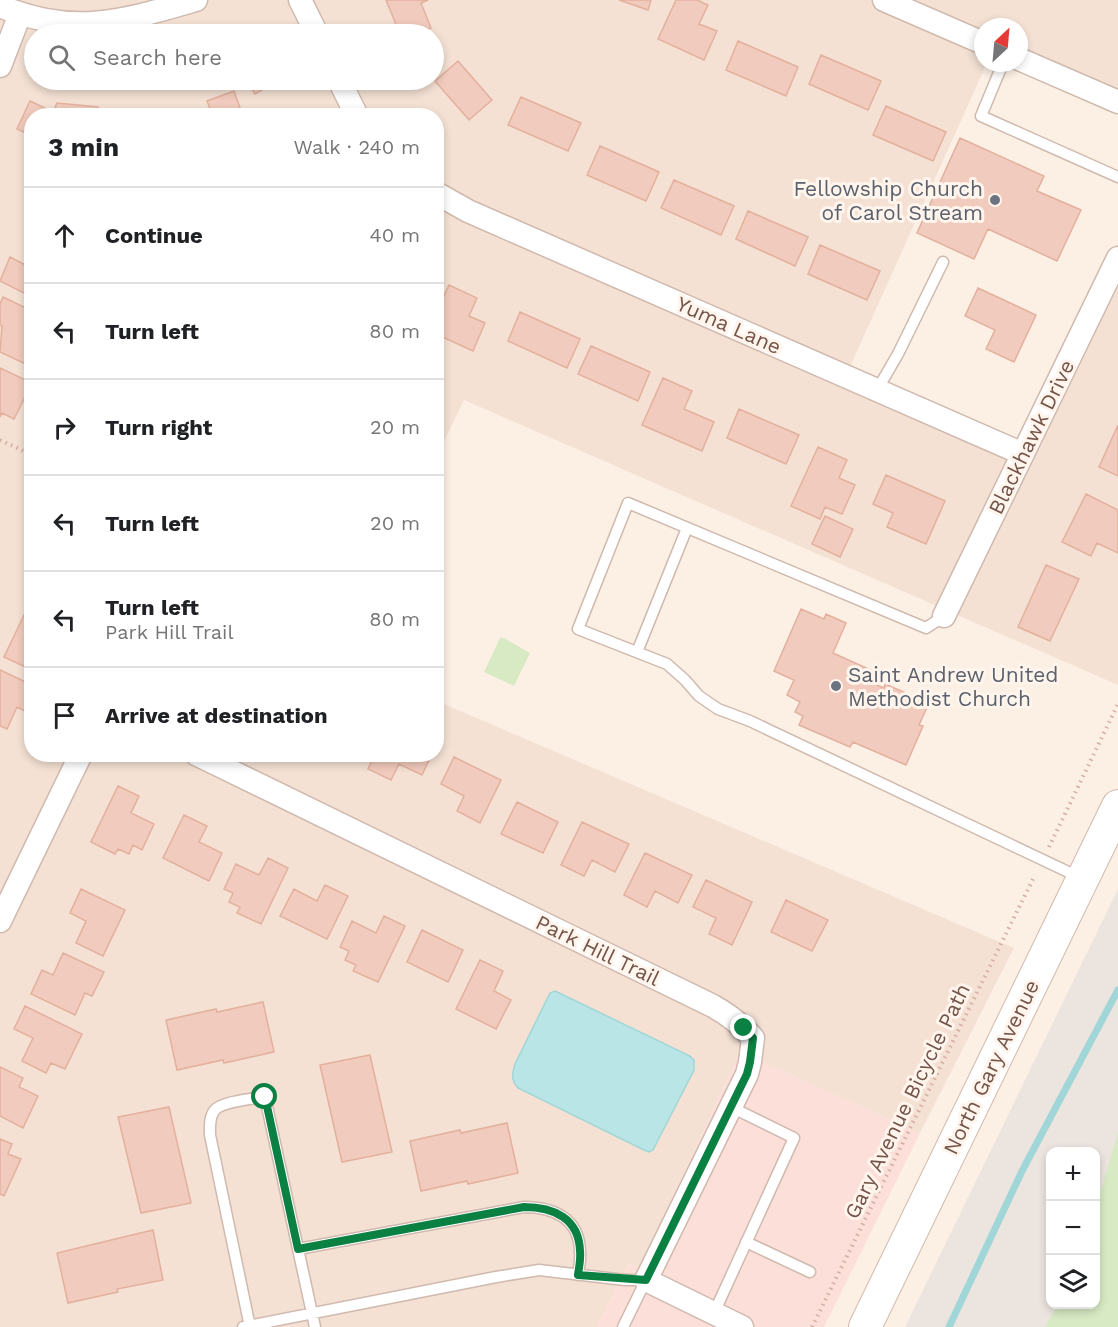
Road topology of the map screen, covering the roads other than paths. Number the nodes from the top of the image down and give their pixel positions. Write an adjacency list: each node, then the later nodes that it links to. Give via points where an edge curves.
1 (196, 0): 6 (street)
2 (300, 0): 7 (street)
3 (884, 0): 8 (street)
4 (10, 10): 5 (street); 10 (street)
5 (70, 24)
6 (93, 24)
7 (312, 24)
8 (974, 39)
9 (1028, 63): 13 (street)
10 (0, 66)
11 (1000, 72): 15 (lane, via 981,116)
12 (344, 90): 14 (street)
13 (1118, 102)
14 (353, 108)
15 (1118, 177)
16 (444, 198): 19 (street, Yuma Lane)
17 (1118, 258): 20 (street, Blackhawk Drive)
18 (943, 262): 19 (lane)
19 (877, 390): 20 (street, Yuma Lane)
20 (1023, 454): 22 (street, Blackhawk Drive)
21 (687, 528): 22 (lane, via 926,628); 23 (lane); 23 (lane, via 628,503 578,629)
22 (944, 616)
23 (638, 652): 27 (lane, via 667,664 718,709)
24 (77, 762): 28 (street)
25 (212, 762): 29 (street, Park Hill Trail, via 733,1017 753,1038 747,1074)
26 (1118, 806): 27 (street, North Gary Avenue)
27 (1083, 879): 41 (street, North Gary Avenue)
28 (0, 921)
29 (731, 1107): 30 (lane, via 794,1138); 34 (street, Park Hill Trail)
30 (746, 1242): 32 (lane); 36 (lane)
31 (298, 1249): 33 (lane, via 524,1207 542,1207 569,1221 580,1250); 35 (lane); 37 (lane, via 265,1097 223,1104 214,1110 210,1135)
32 (810, 1272)
33 (578, 1275): 34 (lane); 35 (lane, via 539,1270)
34 (646, 1280): 36 (street); 39 (lane)
35 (312, 1313): 37 (lane); 38 (lane)
36 (714, 1313): 40 (street)
37 (248, 1327)
38 (315, 1327)
39 (623, 1327)
40 (742, 1327)
41 (865, 1327)

